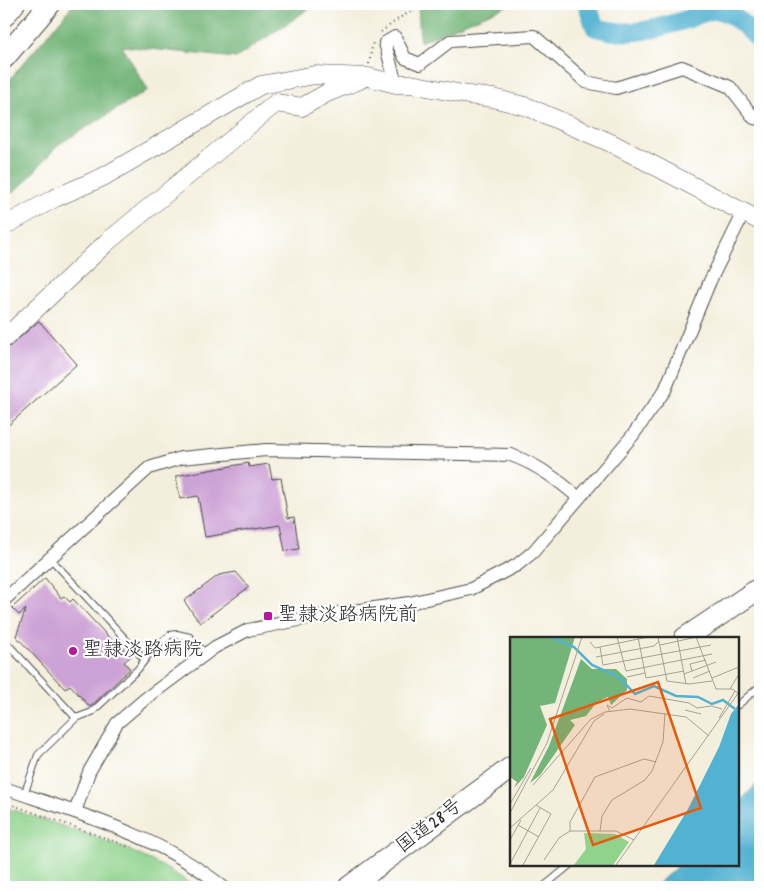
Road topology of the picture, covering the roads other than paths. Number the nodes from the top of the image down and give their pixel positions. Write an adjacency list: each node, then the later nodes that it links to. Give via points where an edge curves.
1 (14, 4): 3 (highway)
2 (50, 4): 4 (highway)
3 (4, 16)
4 (4, 58)
5 (368, 77): 6 (street); 10 (street, via 316,75 261,85 103,177); 11 (street, via 302,107 276,103 106,243)
6 (396, 84): 7 (street, via 385,43 395,37 406,58 420,64 450,41 534,36 586,82 616,88 682,67 730,87 754,118); 8 (street, via 493,98 528,107 611,143)
7 (760, 119)
8 (744, 212): 9 (street); 12 (street, via 710,281 665,390 638,429)
9 (760, 221)
10 (4, 226)
11 (4, 340)
12 (579, 498): 13 (street, via 534,464 511,455 266,450 180,458 149,468); 18 (street, via 518,565 471,589 248,630)
13 (50, 558): 15 (street); 19 (lane)
14 (760, 588): 16 (highway)
15 (4, 600)
16 (686, 637)
17 (4, 640): 22 (lane)
18 (206, 654): 19 (lane, via 190,637 177,634 170,635); 26 (street, via 117,723 89,772)
19 (145, 660): 22 (lane, via 92,712)
20 (760, 686): 21 (lane)
21 (739, 704)
22 (76, 718): 25 (lane, via 38,755)
23 (510, 768): 29 (highway, 国道28号)
24 (4, 788): 25 (street)
25 (24, 795): 26 (street)
26 (75, 812): 28 (street, via 173,853)
27 (569, 866): 30 (lane)
28 (223, 887)
29 (349, 887)
30 (543, 887)

